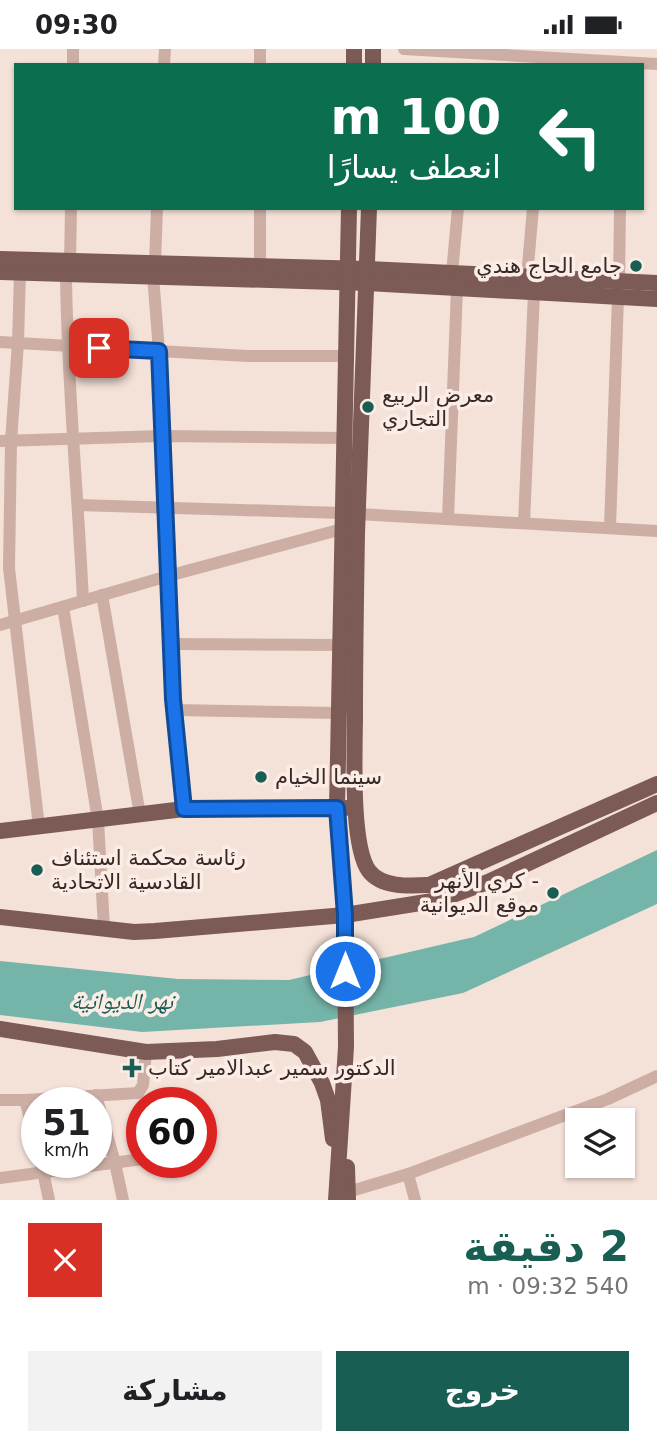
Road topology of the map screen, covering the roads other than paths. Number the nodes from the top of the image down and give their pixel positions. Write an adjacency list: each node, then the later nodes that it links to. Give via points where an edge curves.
1 (341, 49): 2 (street)
2 (354, 49)
3 (404, 49): 5 (street)
4 (482, 51): 5 (street); 6 (street)
5 (465, 59)
6 (547, 61): 7 (street)
7 (600, 63)
8 (71, 210): 18 (street)
9 (157, 210): 19 (street)
10 (260, 210): 17 (street)
11 (349, 210): 22 (main road)
12 (369, 210): 23 (main road)
13 (458, 210): 24 (street)
14 (533, 210): 26 (street)
15 (620, 210): 27 (street)
16 (0, 259): 18 (main road)
17 (260, 266): 19 (main road); 22 (main road)
18 (68, 268): 19 (main road); 21 (main road); 31 (street)
19 (154, 270): 22 (main road); 32 (street)
20 (0, 272): 21 (main road)
21 (20, 273): 30 (street)
22 (347, 275): 23 (main road); 33 (main road)
23 (368, 276): 24 (main road); 40 (main road)
24 (454, 281): 26 (main road); 41 (street)
25 (657, 283): 27 (main road)
26 (530, 285): 27 (main road); 42 (street)
27 (619, 289): 28 (main road); 43 (street)
28 (657, 299)
29 (0, 342): 30 (street)
30 (18, 342): 31 (street); 37 (street)
31 (67, 345): 32 (street); 36 (street)
32 (159, 351): 33 (street); 34 (street)
33 (345, 356): 35 (main road)
34 (162, 436): 35 (street); 36 (street); 39 (street)
35 (343, 437): 40 (main road)
36 (72, 439): 37 (street); 38 (street)
37 (6, 441): 49 (street)
38 (78, 505): 39 (street); 47 (street)
39 (165, 508): 40 (street); 45 (street)
40 (347, 519): 41 (street); 45 (street); 52 (main road); 58 (main road, via 355,647)
41 (448, 519): 42 (street)
42 (524, 523): 43 (street)
43 (610, 528): 44 (street)
44 (657, 531)
45 (168, 576): 46 (street); 51 (street)
46 (102, 595): 47 (street); 60 (street)
47 (83, 601): 48 (street)
48 (63, 607): 49 (street); 61 (street)
49 (14, 621): 50 (street); 63 (street)
50 (0, 625)
51 (171, 644): 52 (street); 53 (street)
52 (340, 645): 54 (main road)
53 (174, 710): 54 (street); 59 (street)
54 (338, 713): 57 (main road)
55 (657, 784): 62 (main road)
56 (657, 803): 65 (main road)
57 (337, 808): 58 (main road); 59 (main road); 66 (main road)
58 (355, 808): 62 (main road, via 370,873 407,886 429,885)
59 (184, 809): 60 (main road)
60 (140, 815): 61 (main road)
61 (98, 820): 63 (main road); 68 (street)
62 (575, 822): 65 (main road)
63 (39, 827): 64 (main road)
64 (0, 831)
65 (582, 838): 66 (main road, via 439,900)
66 (345, 915): 68 (main road, via 155,932); 83 (main road)
67 (0, 918): 68 (main road)
68 (104, 928)
69 (0, 1029): 70 (main road)
70 (146, 1052): 72 (street, via 138,1093); 83 (main road, via 275,1042 299,1046 328,1100)
71 (657, 1076): 80 (street)
72 (112, 1094)
73 (0, 1100): 74 (street)
74 (21, 1100)
75 (112, 1152): 78 (street)
76 (126, 1161): 78 (street)
77 (112, 1163): 78 (street)
78 (115, 1163): 85 (street)
79 (21, 1173): 81 (street)
80 (408, 1174): 83 (street); 86 (street)
81 (0, 1178)
82 (45, 1178): 84 (street)
83 (342, 1193)
84 (49, 1200)
85 (123, 1200)
86 (415, 1200)

